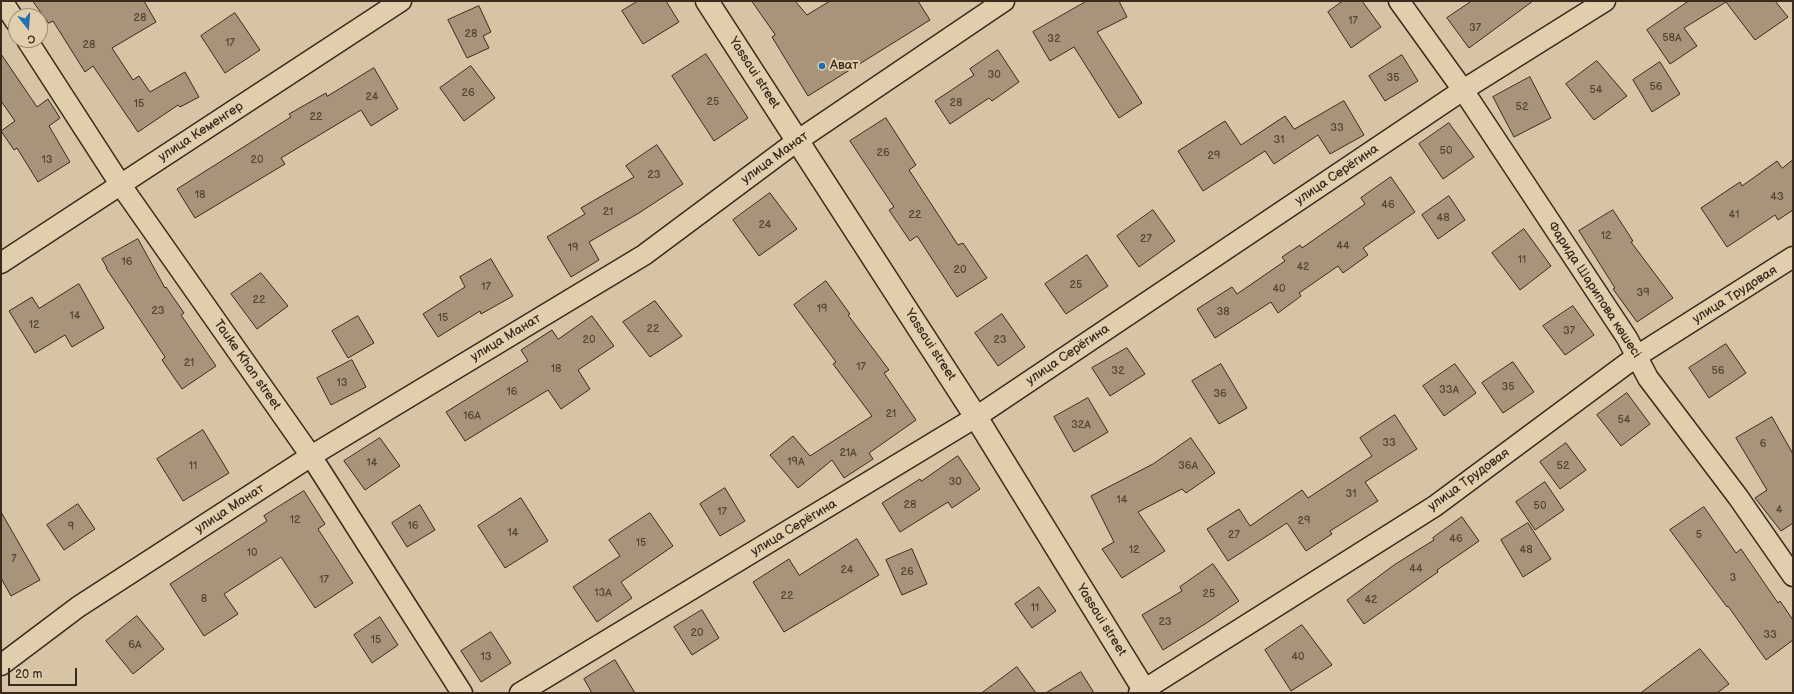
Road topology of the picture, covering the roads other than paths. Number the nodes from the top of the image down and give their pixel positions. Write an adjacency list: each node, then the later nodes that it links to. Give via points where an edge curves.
1 (2, 1): 7 (street)
2 (401, 1): 11 (street, улица Кеменгер)
3 (707, 1): 10 (main road, Yassaui street)
4 (1004, 1): 10 (street, улица Манат)
5 (1399, 1): 9 (street, Фарида Шарипова көшесі)
6 (1605, 1): 9 (street, улица Серёгина)
7 (8, 10)
8 (32, 48): 11 (street, Tauke Khan street)
9 (1463, 90): 14 (street, Фарида Шарипова көшесі); 15 (street, улица Серёгина)
10 (797, 140): 15 (main road, Yassaui street); 16 (street, улица Манат, via 644,255)
11 (120, 184): 13 (street, улица Кеменгер); 16 (street, Tauke Khan street)
12 (1793, 258): 14 (street, улица Трудовая)
13 (1, 263)
14 (1637, 356): 17 (street, Фарида Шарипова көшесі, via 1648,378 1738,497); 19 (street, улица Трудовая, via 1435,506)
15 (976, 417): 19 (main road, Yassaui street); 21 (street, улица Серёгина)
16 (311, 456): 18 (street, улица Манат, via 78,607); 20 (street, Tauke Khan street)
17 (1793, 576)
18 (1, 665)
19 (1143, 692)
20 (462, 693)
21 (520, 693)

